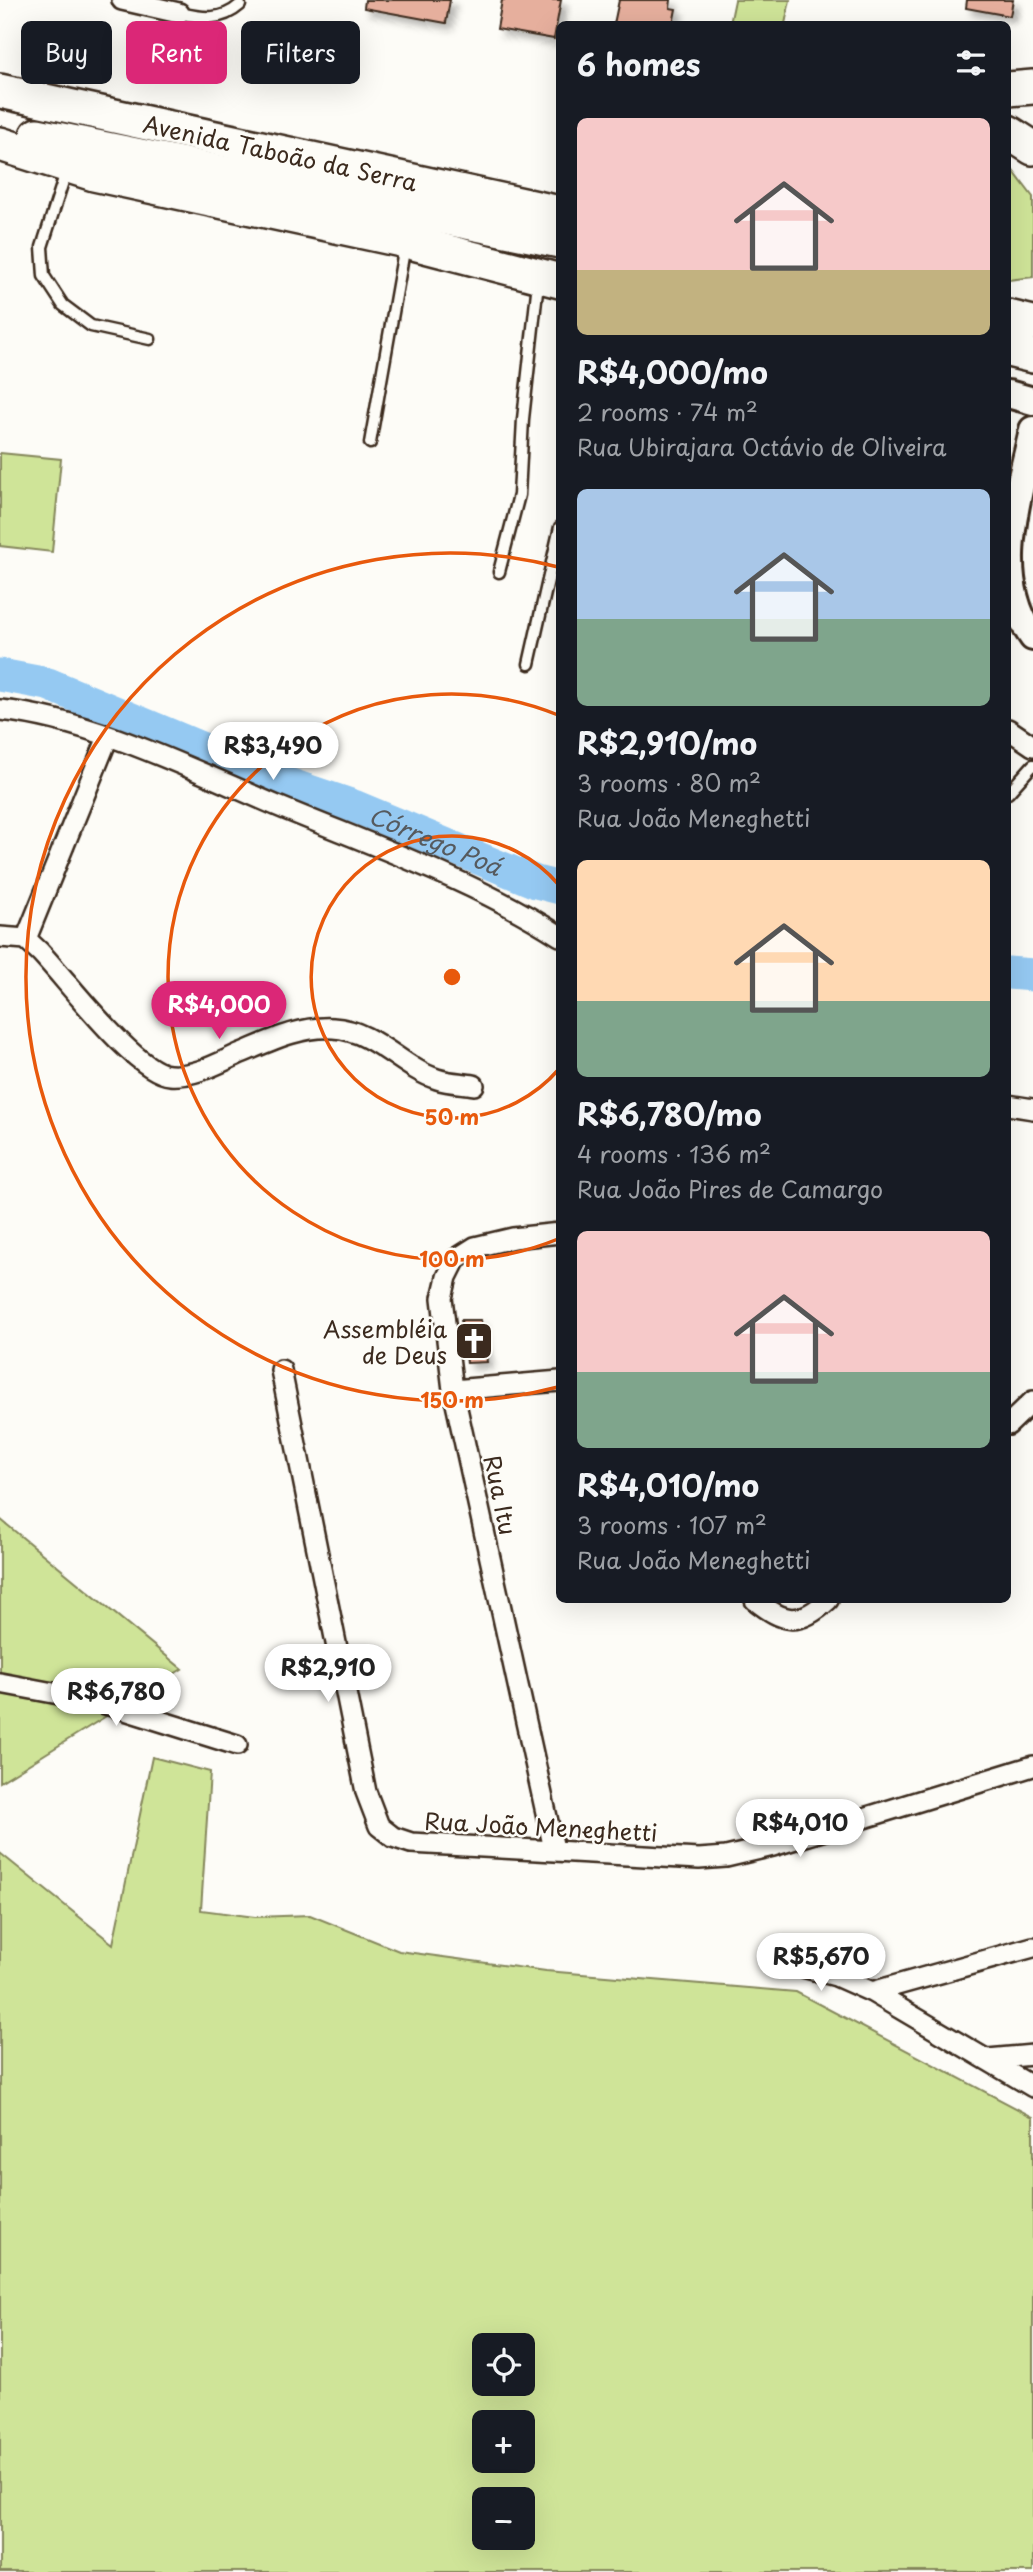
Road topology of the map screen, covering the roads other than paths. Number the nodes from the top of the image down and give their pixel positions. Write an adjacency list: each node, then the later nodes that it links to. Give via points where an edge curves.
1 (122, 0): 3 (street)
2 (240, 5): 3 (lane, via 215,18)
3 (179, 13)
4 (1033, 88): 5 (highway)
5 (1011, 89)
6 (0, 91): 12 (highway, Avenida Taboão da Serra)
7 (0, 127): 13 (highway, Avenida Taboão da Serra)
8 (1011, 134): 10 (highway)
9 (0, 145): 11 (highway)
10 (1033, 148)
11 (68, 164): 14 (highway, via 94,174); 18 (lane, via 42,247 44,276 63,305 91,326)
12 (556, 212)
13 (556, 240)
14 (406, 242): 15 (highway); 24 (lane)
15 (550, 278): 27 (lane, via 523,419 519,495)
16 (1011, 318): 17 (highway)
17 (1033, 323)
18 (150, 340)
19 (1011, 351): 20 (highway)
20 (1033, 356)
21 (1011, 395): 22 (main road)
22 (1033, 401)
23 (1033, 430): 26 (main road)
24 (370, 443)
25 (556, 545): 30 (lane)
26 (1011, 557)
27 (499, 572)
28 (1011, 581): 29 (main road, via 1023,624)
29 (1033, 637)
30 (529, 664)
31 (0, 710): 33 (street, via 35,713)
32 (1011, 731): 34 (street)
33 (108, 737): 39 (street, via 417,864); 41 (street)
34 (1033, 746)
35 (1033, 765): 37 (lane)
36 (1011, 776): 37 (lane)
37 (1018, 781): 38 (lane)
38 (1011, 789)
39 (556, 934)
40 (0, 937): 41 (street)
41 (26, 939): 42 (street, via 131,1053 159,1072 197,1072 276,1038 334,1028 361,1035 436,1079)
42 (474, 1085)
43 (1011, 1105): 44 (street)
44 (1033, 1109)
45 (556, 1233): 48 (street, Rua Itu, via 474,1247 456,1259 442,1298)
46 (281, 1370): 56 (street, Rua João Meneghetti, via 366,1792 379,1826 411,1843)
47 (556, 1381): 48 (street)
48 (453, 1390): 56 (street, Rua Itu)
49 (1033, 1401): 50 (street)
50 (1011, 1422)
51 (759, 1603): 52 (street, via 788,1620 800,1619)
52 (825, 1603)
53 (0, 1683): 54 (street, via 96,1701)
54 (237, 1745)
55 (1033, 1766): 56 (street, Rua João Meneghetti, via 726,1857 675,1859)
56 (554, 1849)
57 (1033, 1947): 59 (street)
58 (780, 1961): 59 (street, via 836,1976)
59 (872, 1992): 61 (street)
60 (1033, 2055): 61 (street)
61 (988, 2059): 62 (street)
62 (1033, 2087)

